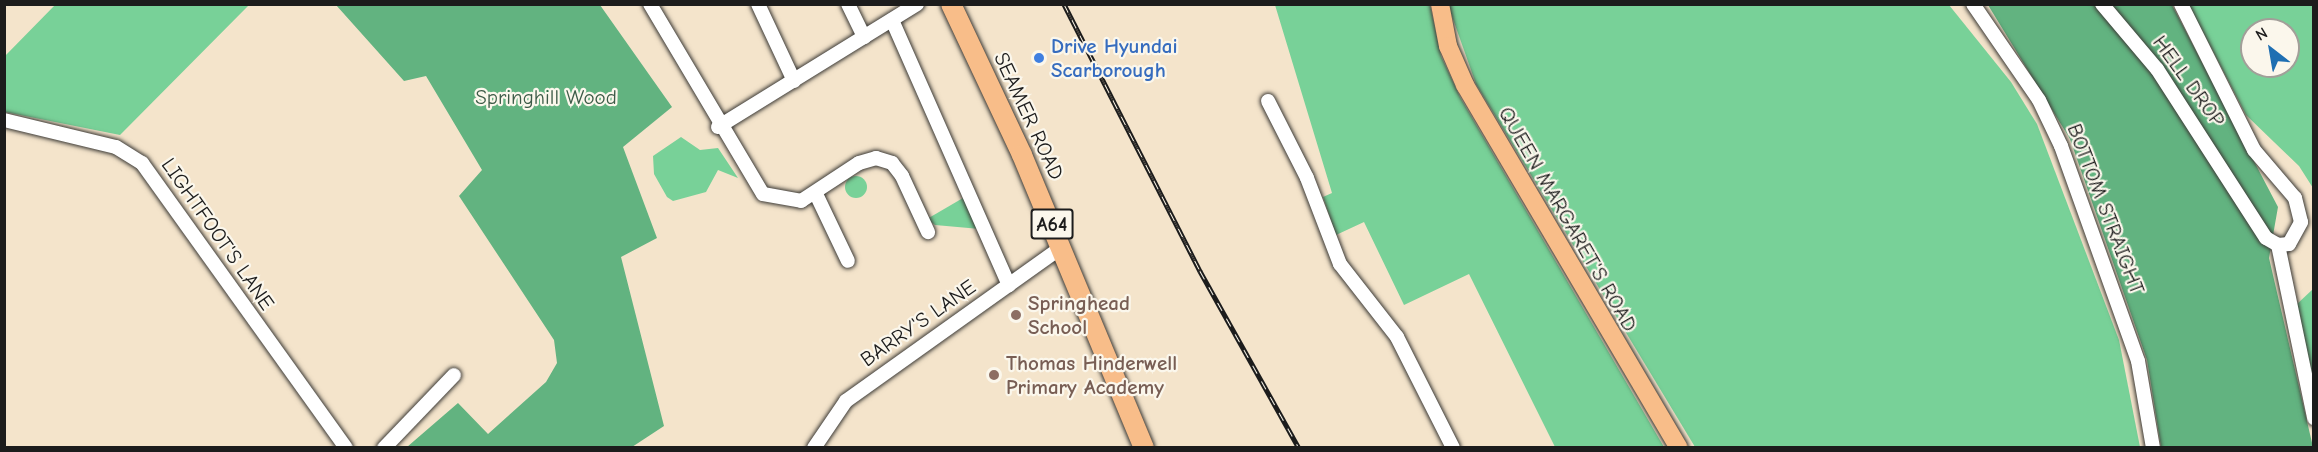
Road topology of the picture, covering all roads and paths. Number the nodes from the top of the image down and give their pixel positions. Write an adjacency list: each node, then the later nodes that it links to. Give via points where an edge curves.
1 (650, 4): 15 (street)
2 (758, 4): 12 (street)
3 (848, 4): 11 (street)
4 (917, 4): 10 (street)
5 (951, 4): 19 (highway, SEAMER ROAD / A64)
6 (1440, 4): 29 (main road, QUEEN MARGARET'S ROAD, via 1448,46 1465,85)
7 (1972, 4): 30 (street, BOTTOM STRAIGHT, via 2039,100 2061,146 2138,361)
8 (2102, 4): 18 (street, HELL DROP, via 2157,69 2266,238)
9 (2181, 4): 18 (street, via 2258,156 2290,190 2301,214 2294,240)
10 (892, 20): 11 (street); 21 (street)
11 (864, 37): 12 (street)
12 (794, 81): 15 (street)
13 (1268, 101): 28 (street, via 1307,178 1340,264 1396,337)
14 (4, 120): 24 (street, LIGHTFOOT'S LANE, via 116,147 142,163)
15 (718, 127): 16 (street, via 763,194 783,202)
16 (816, 194): 17 (street, via 860,163 876,158 892,163); 20 (street)
17 (928, 232)
18 (2277, 246): 23 (street)
19 (1062, 248): 21 (street, BARRY'S LANE); 27 (highway, SEAMER ROAD / A64)
20 (848, 261)
21 (1009, 285): 26 (street, BARRY'S LANE, via 846,401)
22 (454, 375): 25 (street)
23 (2313, 417)
24 (346, 447)
25 (384, 447)
26 (814, 447)
27 (1144, 447)
28 (1453, 447)
29 (1679, 447)
30 (2153, 447)

